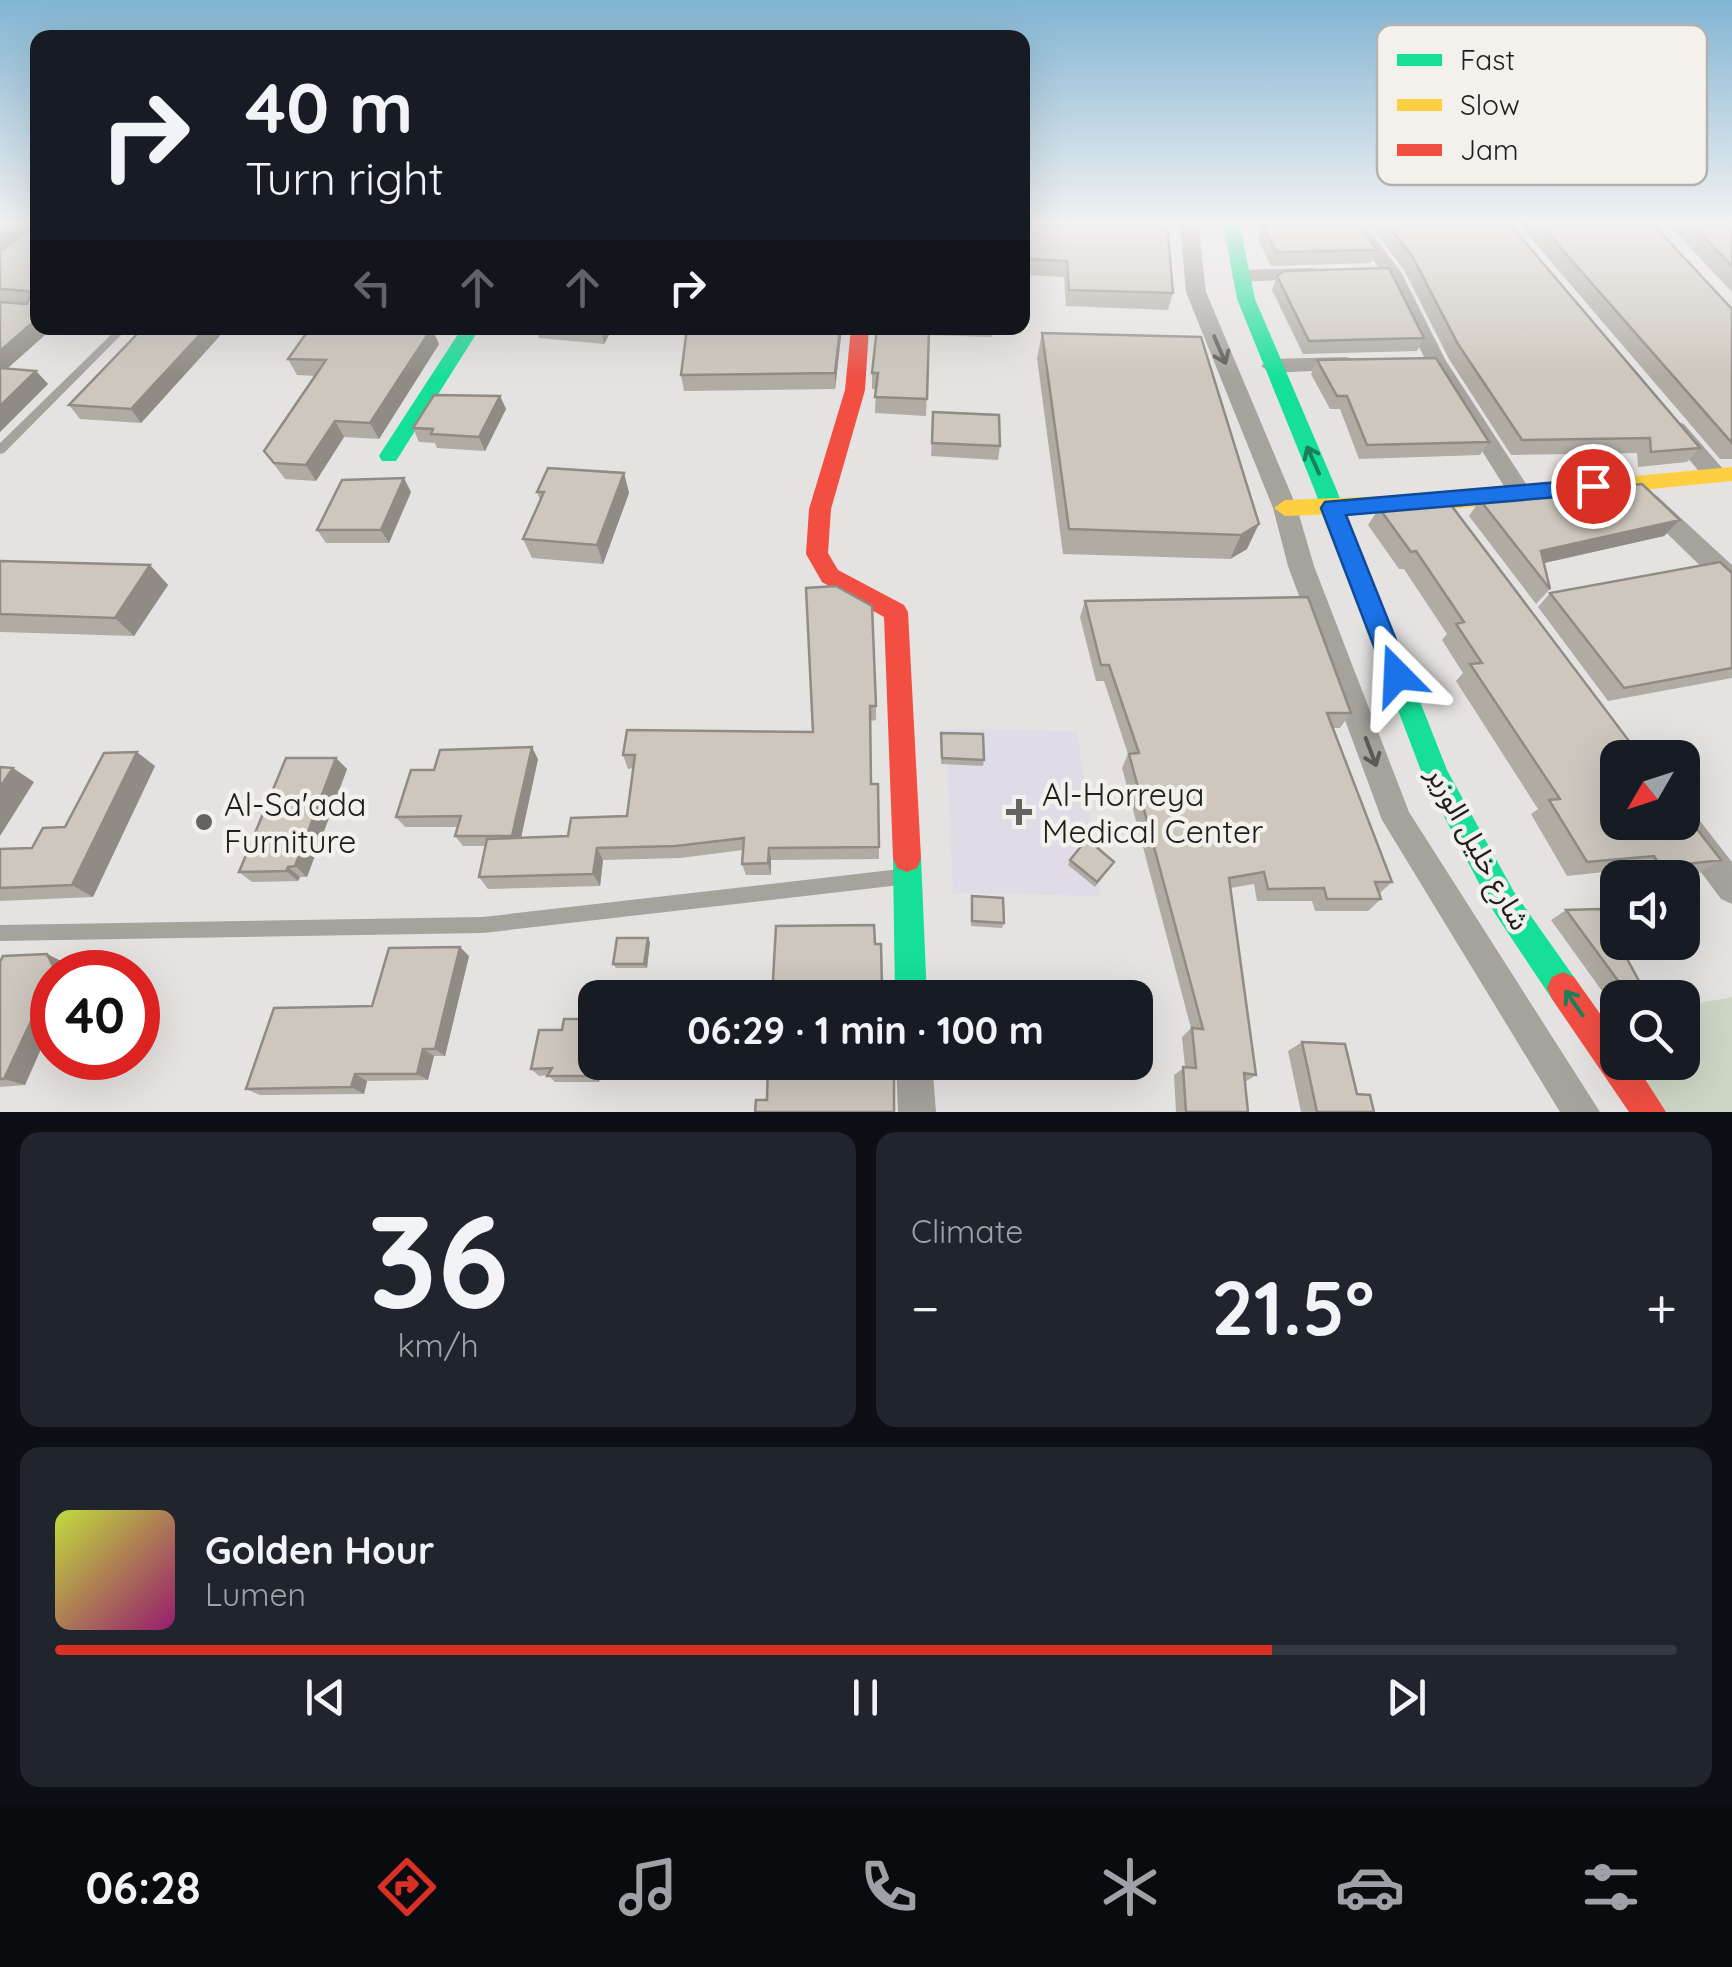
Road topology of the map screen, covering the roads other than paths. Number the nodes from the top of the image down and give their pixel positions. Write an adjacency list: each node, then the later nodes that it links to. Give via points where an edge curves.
1 (1194, 274): 17 (street, شارع خليل الوزير, one-way to 17, via 1196,292)
2 (1335, 274): 4 (street)
3 (1383, 274): 15 (street, via 1427,361)
4 (1240, 276): 9 (street, شارع خليل الوزير)
5 (116, 335): 11 (lane)
6 (467, 335): 12 (street)
7 (859, 335): 22 (street, via 855,390 814,549 832,580 896,612)
8 (1363, 363): 9 (street)
9 (1271, 366): 18 (street, شارع خليل الوزير, one-way to 9)
10 (1664, 415): 13 (street)
11 (0, 450)
12 (389, 456)
13 (1724, 475): 14 (street)
14 (1630, 483): 15 (street); 20 (street)
15 (1520, 493): 16 (street)
16 (1441, 502): 18 (street); 19 (street)
17 (1285, 508): 18 (street); 28 (street, شارع خليل الوزير, one-way to 28, via 1300,566 1397,820)
18 (1332, 508): 29 (street, شارع خليل الوزير, one-way to 18, via 1504,902 1436,776)
19 (1464, 532)
20 (1732, 582)
21 (1696, 840): 23 (street)
22 (906, 877): 24 (lane, via 484,925); 25 (street)
23 (1732, 888)
24 (0, 933)
25 (910, 980)
26 (915, 1080): 27 (street)
27 (917, 1112)
28 (1581, 1112)
29 (1649, 1112)

